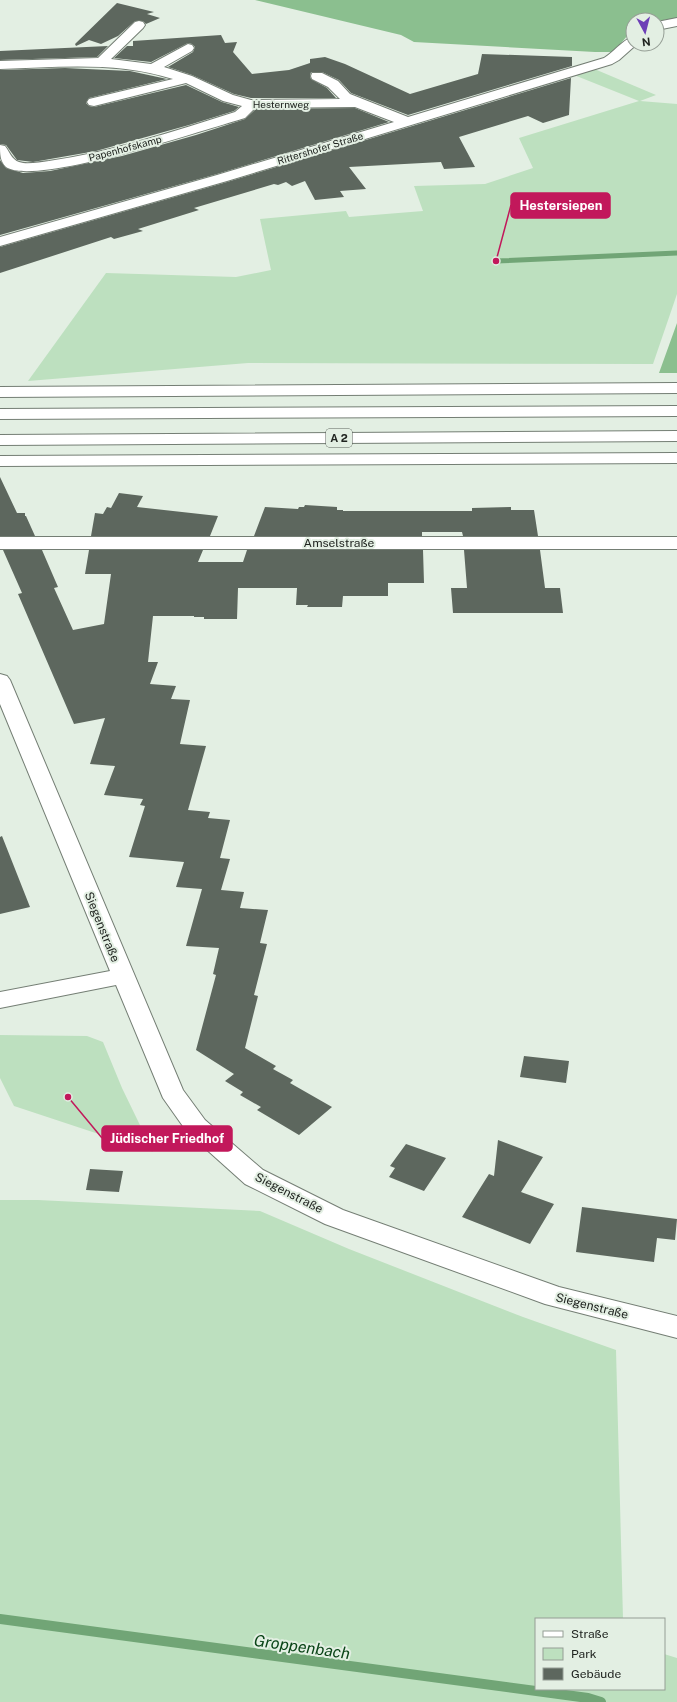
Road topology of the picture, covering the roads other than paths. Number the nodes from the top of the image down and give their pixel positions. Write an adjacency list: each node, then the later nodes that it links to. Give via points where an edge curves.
1 (677, 22): 2 (main road)
2 (665, 24)
3 (139, 25): 6 (main road)
4 (188, 48): 8 (main road)
5 (625, 48): 14 (main road, Rittershofer Straße, via 608,61)
6 (101, 62): 7 (main road, Hesternweg); 8 (main road, Hesternweg)
7 (0, 65)
8 (153, 68): 10 (main road, Hesternweg)
9 (317, 76): 12 (main road, Hesternweg, via 333,84 345,97)
10 (187, 79): 11 (main road); 13 (main road, Hesternweg, via 228,98)
11 (94, 102)
12 (357, 102): 13 (main road, Hesternweg); 14 (main road, Hesternweg)
13 (252, 104): 15 (main road, Papenhofskamp, via 240,115 110,154 80,160 15,166)
14 (405, 121): 16 (main road, Rittershofer Straße, via 222,178)
15 (0, 149)
16 (0, 242)
17 (677, 388): 18 (main road)
18 (0, 392)
19 (677, 411): 20 (main road, A 2)
20 (0, 414)
21 (677, 436): 22 (main road, A 2)
22 (0, 440)
23 (677, 458): 24 (main road)
24 (0, 461)
25 (0, 543): 26 (main road, Amselstraße)
26 (677, 543)
27 (0, 680): 28 (main road, Siegenstraße)
28 (122, 976): 29 (main road); 30 (main road, Siegenstraße, via 172,1092 196,1126 254,1177 334,1216 555,1297)
29 (0, 1000)
30 (677, 1327)

